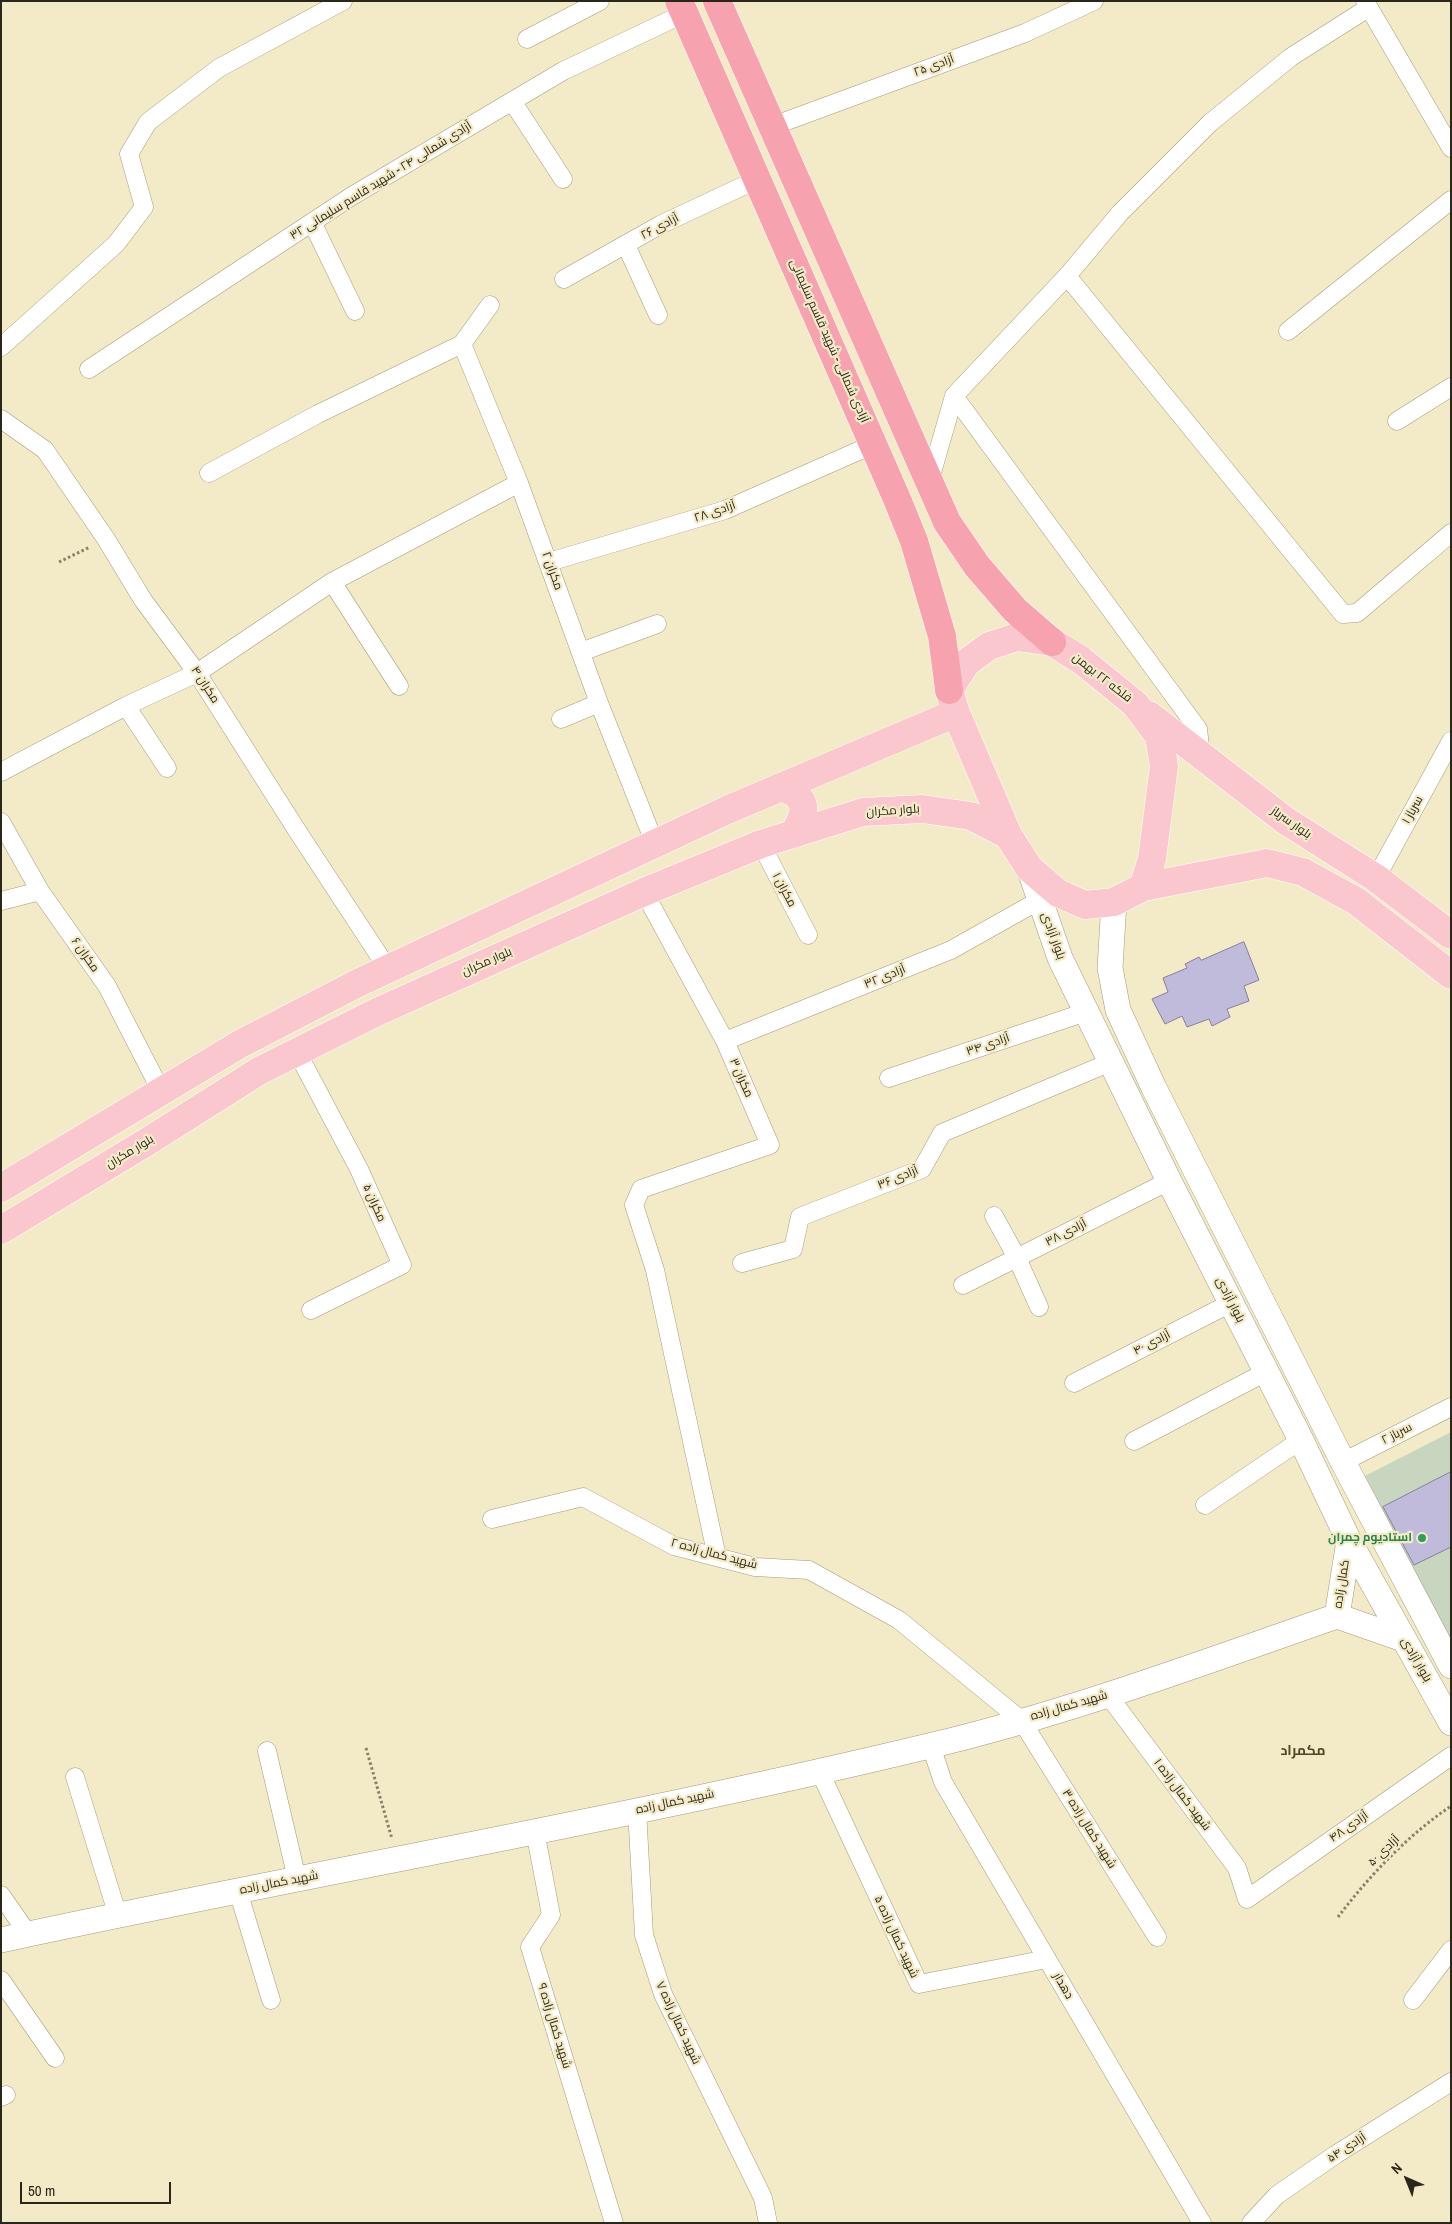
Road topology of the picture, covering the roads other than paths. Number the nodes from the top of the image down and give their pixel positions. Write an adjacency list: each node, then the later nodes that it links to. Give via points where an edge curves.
1 (343, 1): 23 (street, via 219,68 148,122 129,154 144,206 116,244)
2 (600, 1): 7 (street)
3 (717, 1): 9 (highway)
4 (1094, 1): 9 (street, آزادی ۲۵, via 1025,32)
5 (1366, 5): 10 (street); 16 (street, via 1291,57 1210,123 1120,213)
6 (682, 7): 8 (street, آزادی شمالی ۲۴ - شهید قاسم سلیمانی ۳۲); 12 (highway, آزادی شمالی - شهید قاسم سلیمانی)
7 (527, 39)
8 (512, 101): 11 (street); 14 (street, آزادی شمالی ۲۴ - شهید قاسم سلیمانی ۳۲)
9 (773, 126): 32 (highway)
10 (1451, 148)
11 (562, 179)
12 (758, 179): 15 (street, آزادی ۲۶, via 660,225); 29 (highway, آزادی شمالی - شهید قاسم سلیمانی)
13 (1451, 200): 21 (street)
14 (312, 222): 19 (street); 24 (street, آزادی شمالی ۲۴ - شهید قاسم سلیمانی ۳۲)
15 (626, 245): 17 (street, آزادی ۲۶); 20 (street)
16 (1067, 276): 26 (street); 33 (street, via 1343,614 1357,613)
17 (564, 279)
18 (490, 305): 22 (street)
19 (355, 311)
20 (658, 315)
21 (1288, 331)
22 (462, 344): 30 (street, via 318,414); 31 (street, مکران ۲)
23 (1, 347)
24 (89, 369)
25 (1451, 387): 28 (street)
26 (954, 396): 32 (street); 47 (street, via 1198,729)
27 (1, 419): 39 (street, مکران ۴, via 45,450 143,600)
28 (1397, 421)
29 (874, 444): 34 (street, آزادی ۲۸, via 725,510); 41 (highway, آزادی شمالی - شهید قاسم سلیمانی, via 914,541 942,636)
30 (209, 473)
31 (519, 483): 34 (street, مکران ۲); 35 (street)
32 (929, 484): 37 (highway, via 947,522 977,566 1015,610)
33 (1451, 533)
34 (549, 562): 38 (street, مکران ۲)
35 (332, 582): 39 (street); 40 (street)
36 (657, 624): 38 (street)
37 (1052, 642): 41 (main road, فلکه ۲۲ بهمن, via 1018,637 989,646 966,663); 43 (main road, فلکه ۲۲ بهمن, via 1081,660)
38 (581, 652): 42 (street, مکران ۲)
39 (197, 673): 44 (street); 66 (street, مکران ۴)
40 (399, 686)
41 (952, 702): 50 (main road); 53 (main road)
42 (599, 703): 45 (street); 54 (street, مکران ۲)
43 (1136, 704): 47 (main road, بلوار سرباز); 58 (main road, فلکه ۲۲ بهمن, via 1159,736 1164,766 1152,859)
44 (126, 706): 48 (street); 49 (street)
45 (562, 719)
46 (1451, 741): 57 (street, سرباز ۱)
47 (1201, 755): 57 (main road, بلوار سرباز, via 1286,821)
48 (167, 768)
49 (1, 772)
50 (780, 787): 52 (main road, via 794,792 804,808); 54 (main road)
51 (1, 822): 59 (street, مکران ۶)
52 (792, 834): 53 (main road, بلوار مکران, via 863,812 922,808 971,816); 55 (main road, بلوار مکران)
53 (1008, 835): 56 (main road)
54 (655, 844): 66 (main road)
55 (761, 844): 60 (main road, بلوار مکران); 64 (street, مکران ۱)
56 (1029, 868): 61 (main road, بلوار آزادی); 63 (main road, via 1058,893 1085,905)
57 (1376, 878): 65 (main road, بلوار سرباز)
58 (1143, 887): 63 (main road); 67 (main road, via 1267,863 1303,872 1356,901)
59 (40, 891): 62 (street); 73 (street, مکران ۶, via 107,986)
60 (644, 892): 69 (street, مکران ۳); 70 (main road, بلوار مکران, via 377,1012)
61 (1040, 900): 68 (main road, بلوار آزادی, via 1060,958); 69 (street, آزادی ۳۲, via 951,950)
62 (1, 901)
63 (1114, 902): 89 (main road, via 1110,968 1118,1010 1154,1088)
64 (808, 935)
65 (1451, 935)
66 (388, 969): 73 (main road, via 240,1044)
67 (1451, 975)
68 (1086, 1012): 71 (main road, بلوار آزادی); 72 (street, آزادی ۳۴)
69 (725, 1041): 93 (street, مکران ۳, via 770,1145 642,1189 634,1205 655,1270)
70 (297, 1052): 77 (main road, بلوار مکران, via 259,1071); 83 (street, مکران ۵, via 359,1169 402,1265)
71 (1111, 1062): 74 (main road, بلوار آزادی); 79 (street, آزادی ۳۶, via 942,1133 922,1170 800,1217 793,1249)
72 (889, 1078)
73 (161, 1091): 75 (main road)
74 (1169, 1181): 78 (street, آزادی ۳۸); 81 (main road, بلوار آزادی)
75 (1, 1188)
76 (994, 1216): 78 (street)
77 (1, 1230)
78 (1017, 1258): 80 (street, آزادی ۳۸); 82 (street)
79 (742, 1263)
80 (963, 1285)
81 (1231, 1303): 84 (main road, بلوار آزادی); 85 (street, آزادی ۴۰)
82 (1039, 1307)
83 (311, 1310)
84 (1266, 1372): 87 (main road, بلوار آزادی); 88 (street)
85 (1074, 1383)
86 (1451, 1407): 89 (street, سرباز ۲)
87 (1301, 1440): 90 (street); 92 (main road, بلوار آزادی)
88 (1134, 1441)
89 (1343, 1462): 96 (main road)
90 (1205, 1505)
91 (492, 1519): 93 (street, شهید کمال زاده ۲, via 583,1497 674,1546)
92 (1349, 1541): 94 (main road, کمال زاده); 95 (main road, بلوار آزادی)
93 (717, 1557): 98 (street, شهید کمال زاده ۲, via 754,1566 809,1570 898,1620)
94 (1337, 1616): 95 (main road, کمال زاده); 97 (main road, شهید کمال زاده)
95 (1403, 1639): 99 (main road, بلوار آزادی)
96 (1451, 1666)
97 (1108, 1695): 98 (main road, شهید کمال زاده); 110 (street, شهید کمال زاده ۱, via 1237,1868)
98 (1021, 1720): 100 (main road, شهید کمال زاده); 113 (street, شهید کمال زاده ۳)
99 (1451, 1723)
100 (931, 1746): 103 (main road, شهید کمال زاده); 116 (street, دهدار, via 943,1782)
101 (268, 1751): 107 (street)
102 (1451, 1756): 110 (street, آزادی ۴۸)
103 (819, 1770): 105 (main road, شهید کمال زاده); 116 (street, شهید کمال زاده ۵, via 919,1984)
104 (75, 1776): 111 (street)
105 (637, 1810): 106 (main road, شهید کمال زاده); 123 (street, شهید کمال زاده ۷, via 644,1935 663,1994 763,2198)
106 (535, 1831): 107 (main road, شهید کمال زاده); 122 (street, شهید کمال زاده ۹, via 552,1915 530,1947)
107 (297, 1879): 108 (main road, شهید کمال زاده)
108 (238, 1891): 111 (main road, شهید کمال زاده); 118 (street)
109 (1, 1895): 112 (street)
110 (1247, 1899)
111 (118, 1916): 112 (main road, شهید کمال زاده)
112 (28, 1934): 114 (main road, شهید کمال زاده)
113 (1157, 1937)
114 (1, 1940)
115 (1451, 1950): 119 (street)
116 (1047, 1959): 124 (street, دهدار)
117 (1, 1980): 120 (street)
118 (271, 2000)
119 (1413, 2000)
120 (55, 2058)
121 (1451, 2082): 125 (street, آزادی ۵۴, via 1277,2195)
122 (614, 2223)
123 (768, 2223)
124 (1202, 2223)
125 (1251, 2223)

